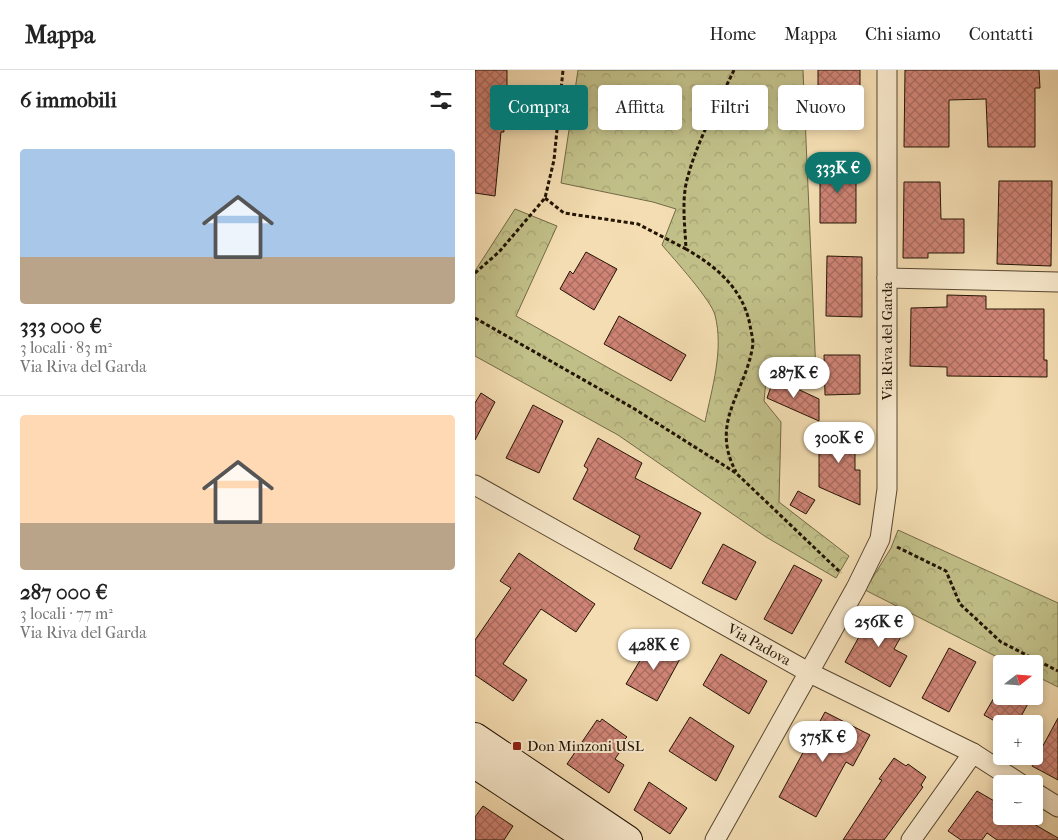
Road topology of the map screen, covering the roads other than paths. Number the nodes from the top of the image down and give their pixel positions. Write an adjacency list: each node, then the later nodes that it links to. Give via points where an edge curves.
1 (887, 70): 2 (street, Via Riva del Garda)
2 (887, 278): 3 (street); 5 (street, Via Riva del Garda, via 887,489 880,539)
3 (1058, 282)
4 (475, 485): 5 (street, Via Padova)
5 (810, 673): 7 (street, Via Padova); 14 (street, Via Riva del Garda)
6 (475, 736): 13 (main road)
7 (973, 753): 9 (street, Via Padova); 15 (street)
8 (475, 764): 12 (main road)
9 (1007, 775)
10 (1043, 798): 11 (street)
11 (1058, 807)
12 (590, 840)
13 (629, 840)
14 (715, 840)
15 (911, 840)

